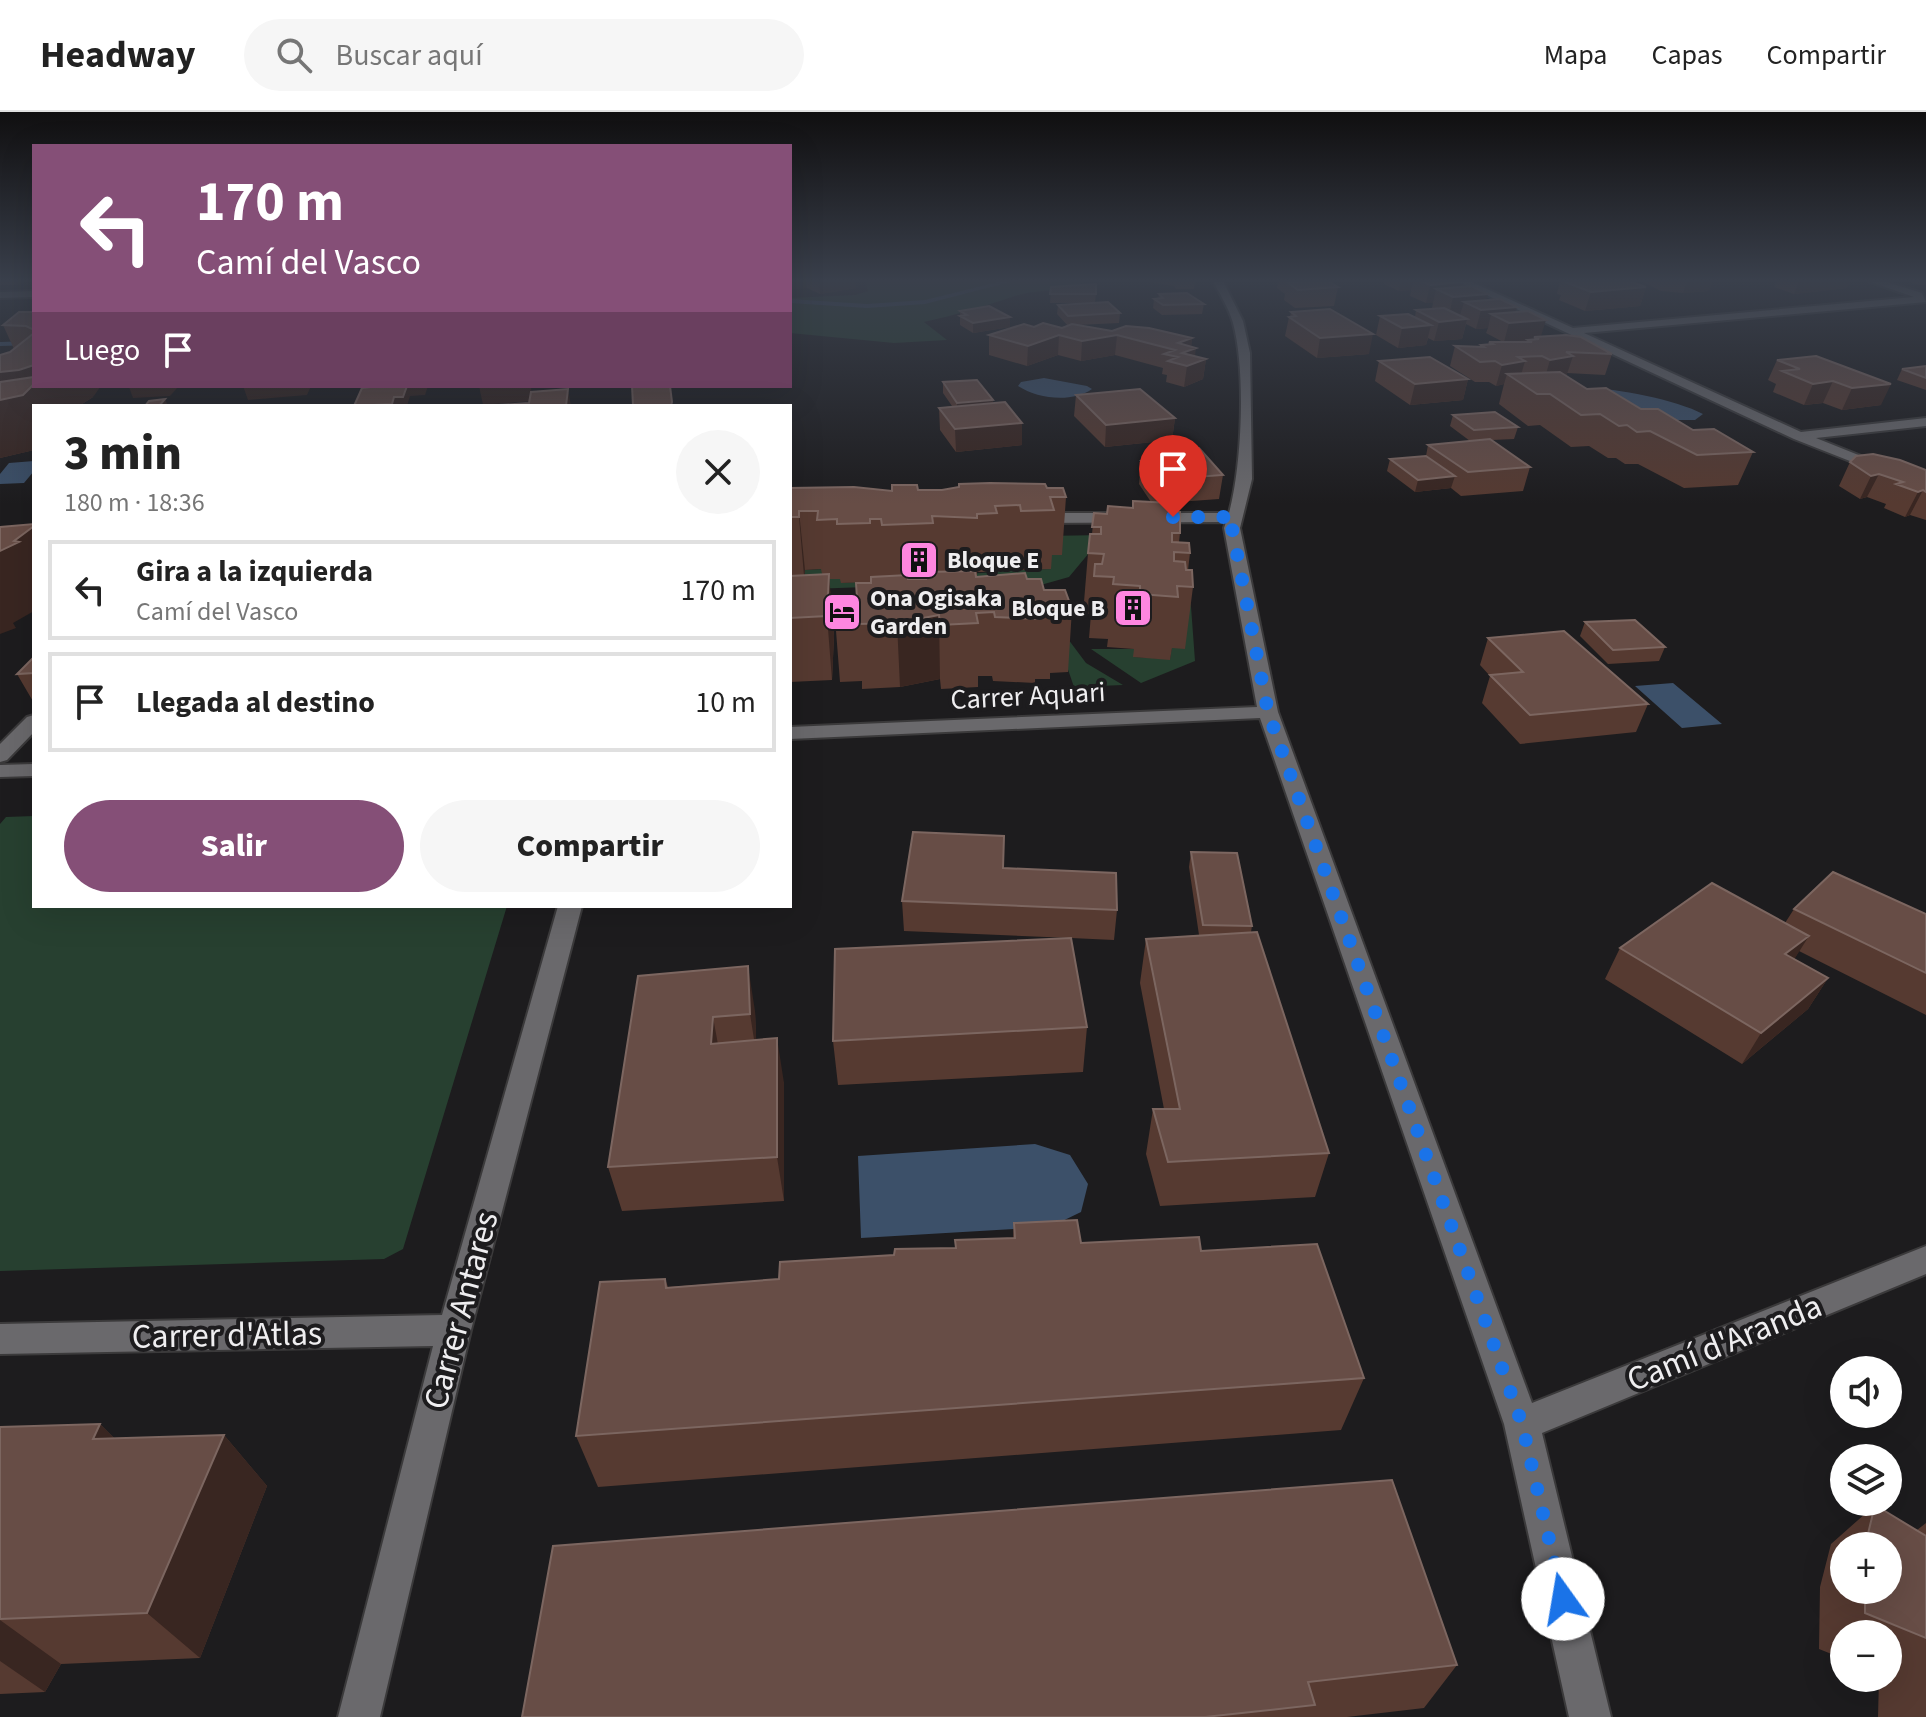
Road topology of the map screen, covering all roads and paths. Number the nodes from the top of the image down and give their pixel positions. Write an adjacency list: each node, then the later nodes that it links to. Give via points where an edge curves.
1 (1244, 354): 6 (street, via 1245,479)
2 (1621, 354): 4 (street)
3 (1926, 422): 4 (street)
4 (1799, 436): 5 (street)
5 (1926, 487)
6 (1235, 517): 7 (street); 8 (street, via 1232,528)
7 (1020, 519)
8 (1268, 712): 10 (street, Carrer Aquari); 18 (street)
9 (32, 723): 11 (street)
10 (792, 733)
11 (0, 756)
12 (32, 770): 13 (street)
13 (0, 771)
14 (569, 908): 16 (street, Carrer Antares)
15 (1926, 1260): 18 (street, Camí d'Aranda)
16 (454, 1330): 17 (street, Carrer d'Atlas); 19 (street, Carrer Antares)
17 (0, 1339)
18 (1522, 1424): 20 (street)
19 (359, 1717)
20 (1590, 1717)

